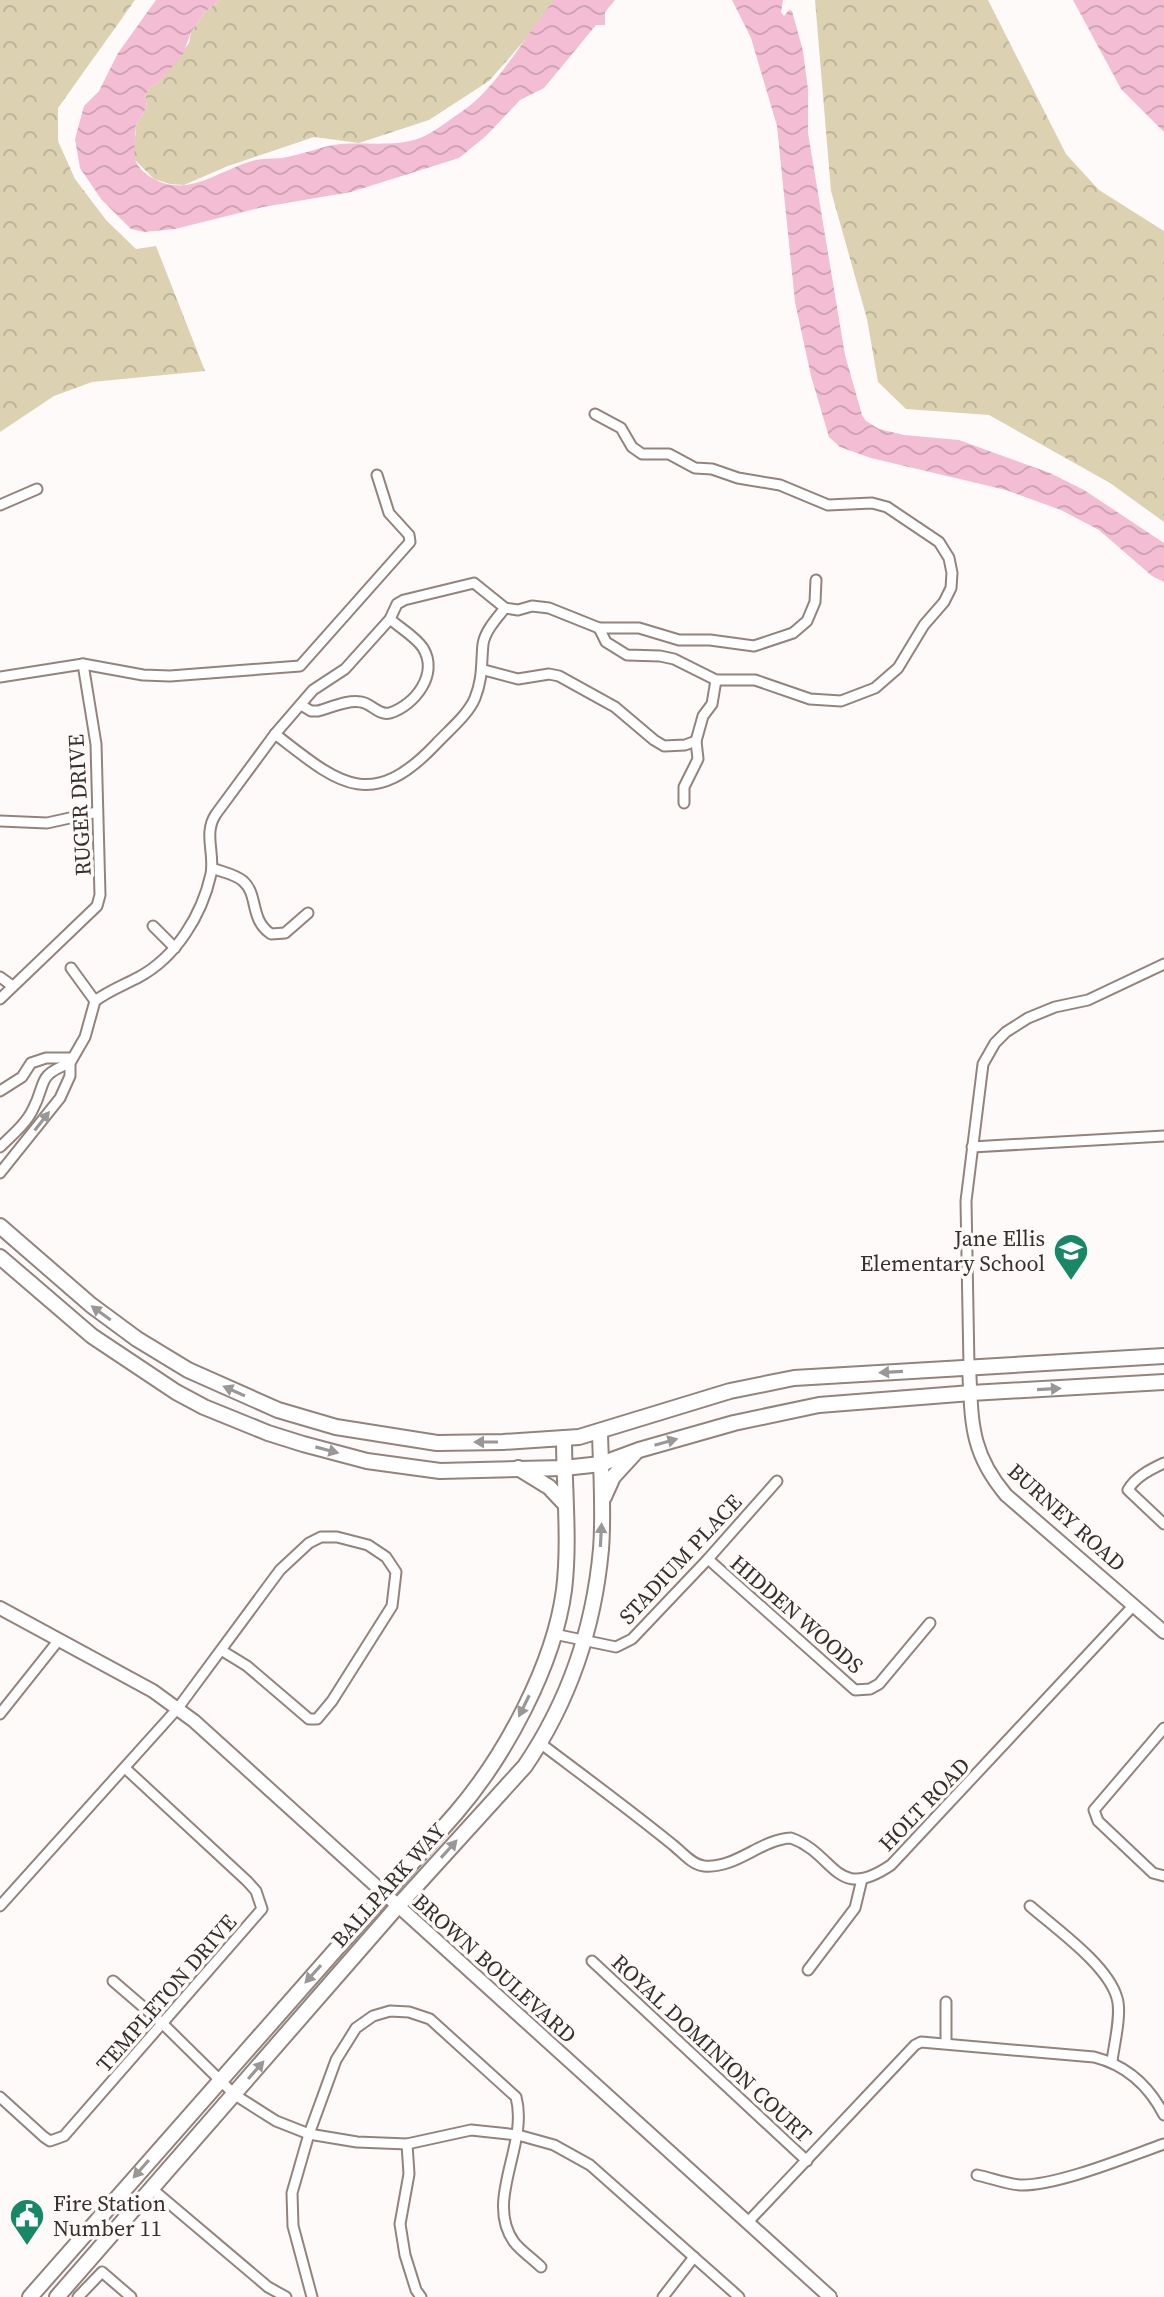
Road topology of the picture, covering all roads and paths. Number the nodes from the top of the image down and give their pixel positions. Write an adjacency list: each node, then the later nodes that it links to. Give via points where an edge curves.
1 (595, 414): 12 (street, via 621,428 642,454 669,454 695,468 780,485 828,505 887,507 933,536 949,558 951,588 944,602 898,668 875,688 841,701 810,699 755,680)
2 (377, 475): 9 (street, via 389,513 410,542 300,666 170,676)
3 (37, 489): 4 (street)
4 (0, 505)
5 (816, 580): 8 (street, via 807,621 793,633 754,646 679,640 639,628)
6 (505, 608): 7 (street, via 480,586 465,583 404,600); 8 (street, via 549,608); 10 (street, via 483,641)
7 (390, 619): 13 (street, via 345,669 313,690); 13 (street, via 425,652 424,685 415,698 390,713 361,702 318,711)
8 (599, 628): 12 (street, via 606,642 627,655 674,659)
9 (83, 664): 11 (street); 17 (street, RUGER DRIVE, via 96,744)
10 (484, 670): 14 (street, via 474,701 455,724 426,755 385,782 354,786 331,776); 15 (street, via 518,679 559,676 615,707 664,746)
11 (0, 677)
12 (716, 680): 15 (street)
13 (301, 705): 14 (street)
14 (275, 734): 19 (street, via 210,823)
15 (696, 741): 16 (street, via 698,759 684,787)
16 (684, 803)
17 (97, 812): 18 (street, via 47,823); 26 (street, RUGER DRIVE, via 97,906)
18 (0, 821)
19 (212, 868): 20 (street, via 242,880 250,889 258,921 271,934 285,933); 22 (street, via 193,922)
20 (308, 913)
21 (153, 926): 22 (street)
22 (175, 948): 28 (street, via 141,976)
23 (1164, 964): 33 (street, via 1088,1000 1028,1018 1006,1032 983,1064)
24 (71, 968): 28 (street)
25 (0, 977): 26 (street)
26 (11, 985): 27 (street, RUGER DRIVE)
27 (0, 999)
28 (95, 1001): 29 (street, via 85,1037)
29 (71, 1061): 30 (street, via 46,1058 31,1063 22,1077); 32 (street, via 51,1070 34,1109); 34 (street, one-way to 29, via 60,1098)
30 (0, 1091)
31 (1164, 1136): 33 (street)
32 (0, 1147)
33 (972, 1147): 38 (street, via 966,1201)
34 (0, 1173)
35 (0, 1226): 42 (main road, one-way to 35, via 437,1443 336,1427 278,1410 188,1370 137,1339)
36 (0, 1257): 46 (main road, one-way to 46, via 92,1336 204,1407 268,1433 367,1461 440,1471)
37 (1164, 1356): 38 (main road)
38 (969, 1367): 40 (street, BURNEY ROAD); 41 (main road, one-way to 41, via 771,1381)
39 (1164, 1382): 40 (main road, one-way to 39)
40 (971, 1393): 43 (main road, one-way to 40, via 804,1408); 53 (street, BURNEY ROAD, via 974,1439 994,1481)
41 (600, 1433): 42 (main road); 45 (main road, BALLPARK WAY)
42 (564, 1438): 47 (main road, BALLPARK WAY)
43 (639, 1450): 45 (main road); 49 (main road, via 613,1477)
44 (1164, 1463): 51 (street, via 1128,1490)
45 (601, 1464): 47 (main road); 49 (main road, BALLPARK WAY)
46 (518, 1468): 47 (main road); 50 (main road)
47 (564, 1468): 50 (main road, BALLPARK WAY)
48 (777, 1481): 52 (street, STADIUM PLACE)
49 (602, 1501): 58 (main road, BALLPARK WAY, one-way to 49, via 601,1549)
50 (565, 1504): 57 (main road, BALLPARK WAY, via 566,1566)
51 (1164, 1524)
52 (708, 1559): 55 (street, HIDDEN WOODS, via 855,1690 879,1684); 58 (street, STADIUM PLACE, via 632,1639 616,1647)
53 (1134, 1605): 56 (street, BURNEY ROAD); 67 (street, HOLT ROAD, via 919,1837 891,1865)
54 (0, 1608): 59 (street, BROWN BOULEVARD)
55 (930, 1623)
56 (1164, 1632)
57 (554, 1634): 58 (street, STADIUM PLACE); 68 (main road, BALLPARK WAY, one-way to 68, via 528,1699 488,1773)
58 (584, 1640): 64 (main road, BALLPARK WAY, via 571,1682)
59 (58, 1641): 61 (street, BROWN BOULEVARD); 62 (street)
60 (221, 1650): 60 (street, via 309,1719 317,1719 392,1606 398,1578 386,1557 368,1545 321,1537 280,1570); 61 (street)
61 (178, 1708): 65 (street); 68 (street, BROWN BOULEVARD)
62 (0, 1714)
63 (1164, 1728): 66 (street, via 1094,1810 1109,1832 1153,1873)
64 (540, 1743): 67 (street, via 697,1865 714,1866 791,1838 847,1879); 71 (main road, BALLPARK WAY, one-way to 64)
65 (125, 1768): 69 (street); 76 (street, TEMPLETON DRIVE, via 247,1881 262,1905 260,1914)
66 (1164, 1876)
67 (862, 1879): 73 (street, via 855,1908)
68 (383, 1895): 71 (street, BROWN BOULEVARD); 79 (main road, BALLPARK WAY, one-way to 79)
69 (0, 1906)
70 (1030, 1906): 78 (street, via 1110,1982 1118,1999)
71 (397, 1907): 80 (main road, BALLPARK WAY, one-way to 71); 90 (street, BROWN BOULEVARD)
72 (592, 1961): 87 (street, ROYAL DOMINION COURT)
73 (808, 1970)
74 (113, 1981): 76 (street)
75 (946, 2002): 77 (street)
76 (163, 2024): 79 (street); 81 (street, TEMPLETON DRIVE, via 58,2140 44,2137)
77 (946, 2042): 78 (street); 87 (street, via 915,2045)
78 (1112, 2061): 82 (street, via 1142,2083)
79 (219, 2079): 80 (street); 93 (main road, BALLPARK WAY, one-way to 93)
80 (235, 2095): 83 (street); 89 (main road, BALLPARK WAY)
81 (0, 2097)
82 (1164, 2115)
83 (309, 2134): 84 (street, via 342,2048 356,2028 390,2011 430,2019 516,2097); 85 (street); 98 (street, via 292,2193 293,2226)
84 (518, 2135): 85 (street, via 471,2130); 91 (street, via 554,2145 590,2165); 92 (street, via 503,2219 514,2242)
85 (407, 2144): 99 (street, via 409,2174 400,2224)
86 (1164, 2144): 88 (street, via 1029,2185)
87 (807, 2161): 90 (street)
88 (977, 2175)
89 (151, 2188): 94 (main road, BALLPARK WAY); 97 (street)
90 (748, 2222): 102 (street, BROWN BOULEVARD)
91 (694, 2257): 100 (street); 101 (street)
92 (541, 2267)
93 (30, 2297)
94 (57, 2297)
95 (78, 2297): 96 (street, via 102,2272)
96 (131, 2297)
97 (286, 2297)
98 (312, 2297)
99 (421, 2297)
100 (663, 2297)
101 (739, 2297)
102 (830, 2297)

